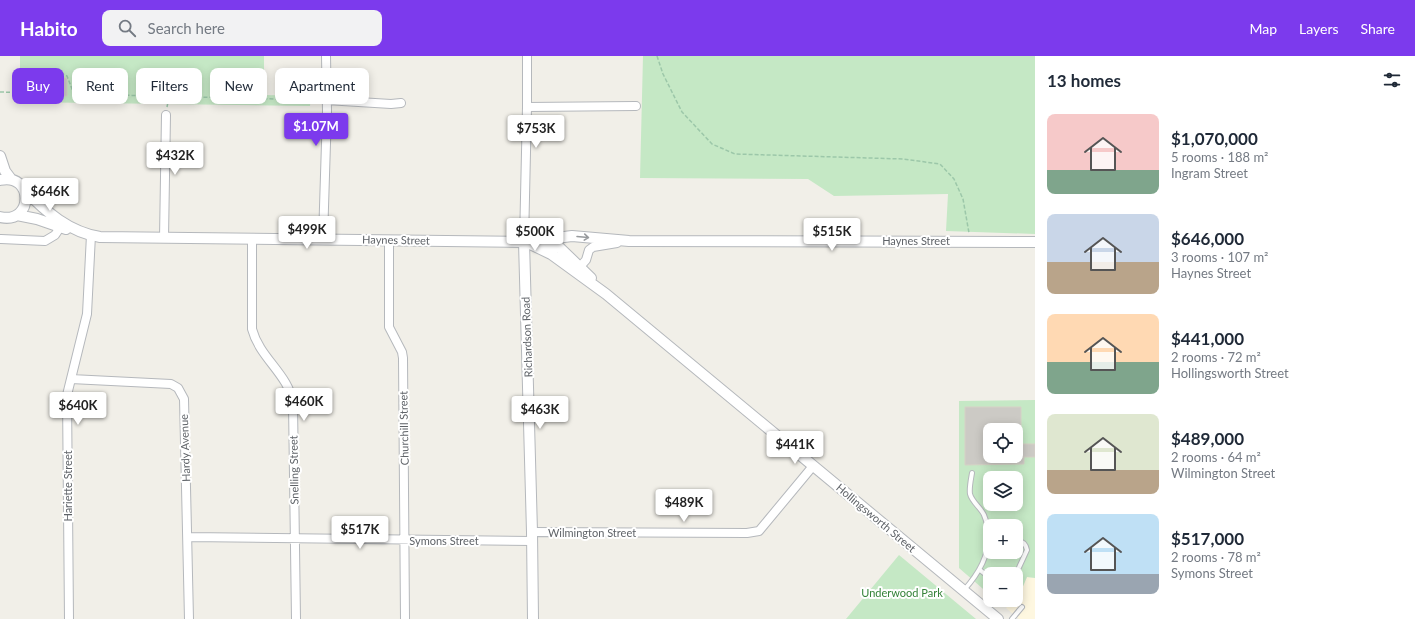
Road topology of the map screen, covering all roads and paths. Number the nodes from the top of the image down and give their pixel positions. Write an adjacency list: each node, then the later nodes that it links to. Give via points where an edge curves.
1 (326, 56): 4 (street)
2 (527, 56): 14 (street, Richardson Road)
3 (657, 56): 30 (path, via 682,112 712,144 735,154 903,159 940,164 954,179 963,199)
4 (326, 68)
5 (0, 92): 6 (path, via 36,93 50,72 59,72 68,76 74,94)
6 (136, 96)
7 (202, 98): 8 (path)
8 (275, 99)
9 (369, 103): 10 (street)
10 (401, 103)
11 (168, 104): 15 (path)
12 (326, 104): 26 (street)
13 (636, 106): 14 (street)
14 (527, 107): 31 (street, Richardson Road)
15 (166, 115): 24 (street)
16 (0, 156): 17 (street)
17 (11, 179): 18 (street); 19 (street)
18 (0, 180)
19 (25, 190): 20 (street, via 24,207); 22 (street)
20 (17, 215): 21 (street, via 6,219); 22 (street)
21 (0, 218)
22 (61, 226): 23 (street, Haynes Street); 27 (street, via 56,235 45,241)
23 (91, 235): 24 (street, Haynes Street); 35 (street, Hariette Street, via 87,314)
24 (164, 238): 25 (street, Haynes Street)
25 (252, 238): 26 (street, Haynes Street); 41 (street, Snelling Street, via 252,329 255,342 292,394)
26 (323, 238): 28 (street, Haynes Street)
27 (1, 239)
28 (389, 240): 31 (street, Haynes Street); 42 (street, Churchill Street, via 389,327 403,358)
29 (545, 240): 31 (street, Haynes Street); 32 (street, Haynes Street, one-way to 32, via 572,236); 34 (street, Hollingsworth Street, via 560,248)
30 (970, 241): 32 (street, Haynes Street); 33 (street, Haynes Street)
31 (524, 242): 34 (street, Hollingsworth Street); 40 (street, Richardson Road)
32 (629, 242): 34 (street, Haynes Street, via 593,247)
33 (1035, 242)
34 (578, 269): 36 (street, Hollingsworth Street)
35 (71, 379): 39 (street, Hardy Avenue, via 159,382 178,388 184,399); 50 (street, Hariette Street, via 68,395)
36 (813, 466): 40 (street, Wilmington Street, via 759,531 747,534); 48 (street, Hollingsworth Street)
37 (972, 473): 38 (lane, via 970,495)
38 (985, 519)
39 (188, 537): 41 (street, Symons Street); 51 (street, Hardy Avenue)
40 (532, 537): 42 (street, Symons Street); 54 (street, Richardson Road)
41 (295, 539): 42 (street, Symons Street); 52 (street, Snelling Street)
42 (405, 540): 53 (street, Churchill Street)
43 (1023, 543): 45 (lane, via 1027,550)
44 (986, 559): 46 (lane)
45 (1023, 559)
46 (980, 570): 47 (lane); 48 (lane)
47 (983, 572)
48 (964, 591): 55 (street, Hollingsworth Street)
49 (1022, 607): 56 (lane)
50 (69, 619)
51 (189, 619)
52 (296, 619)
53 (405, 619)
54 (533, 619)
55 (998, 619)
56 (1012, 619)

